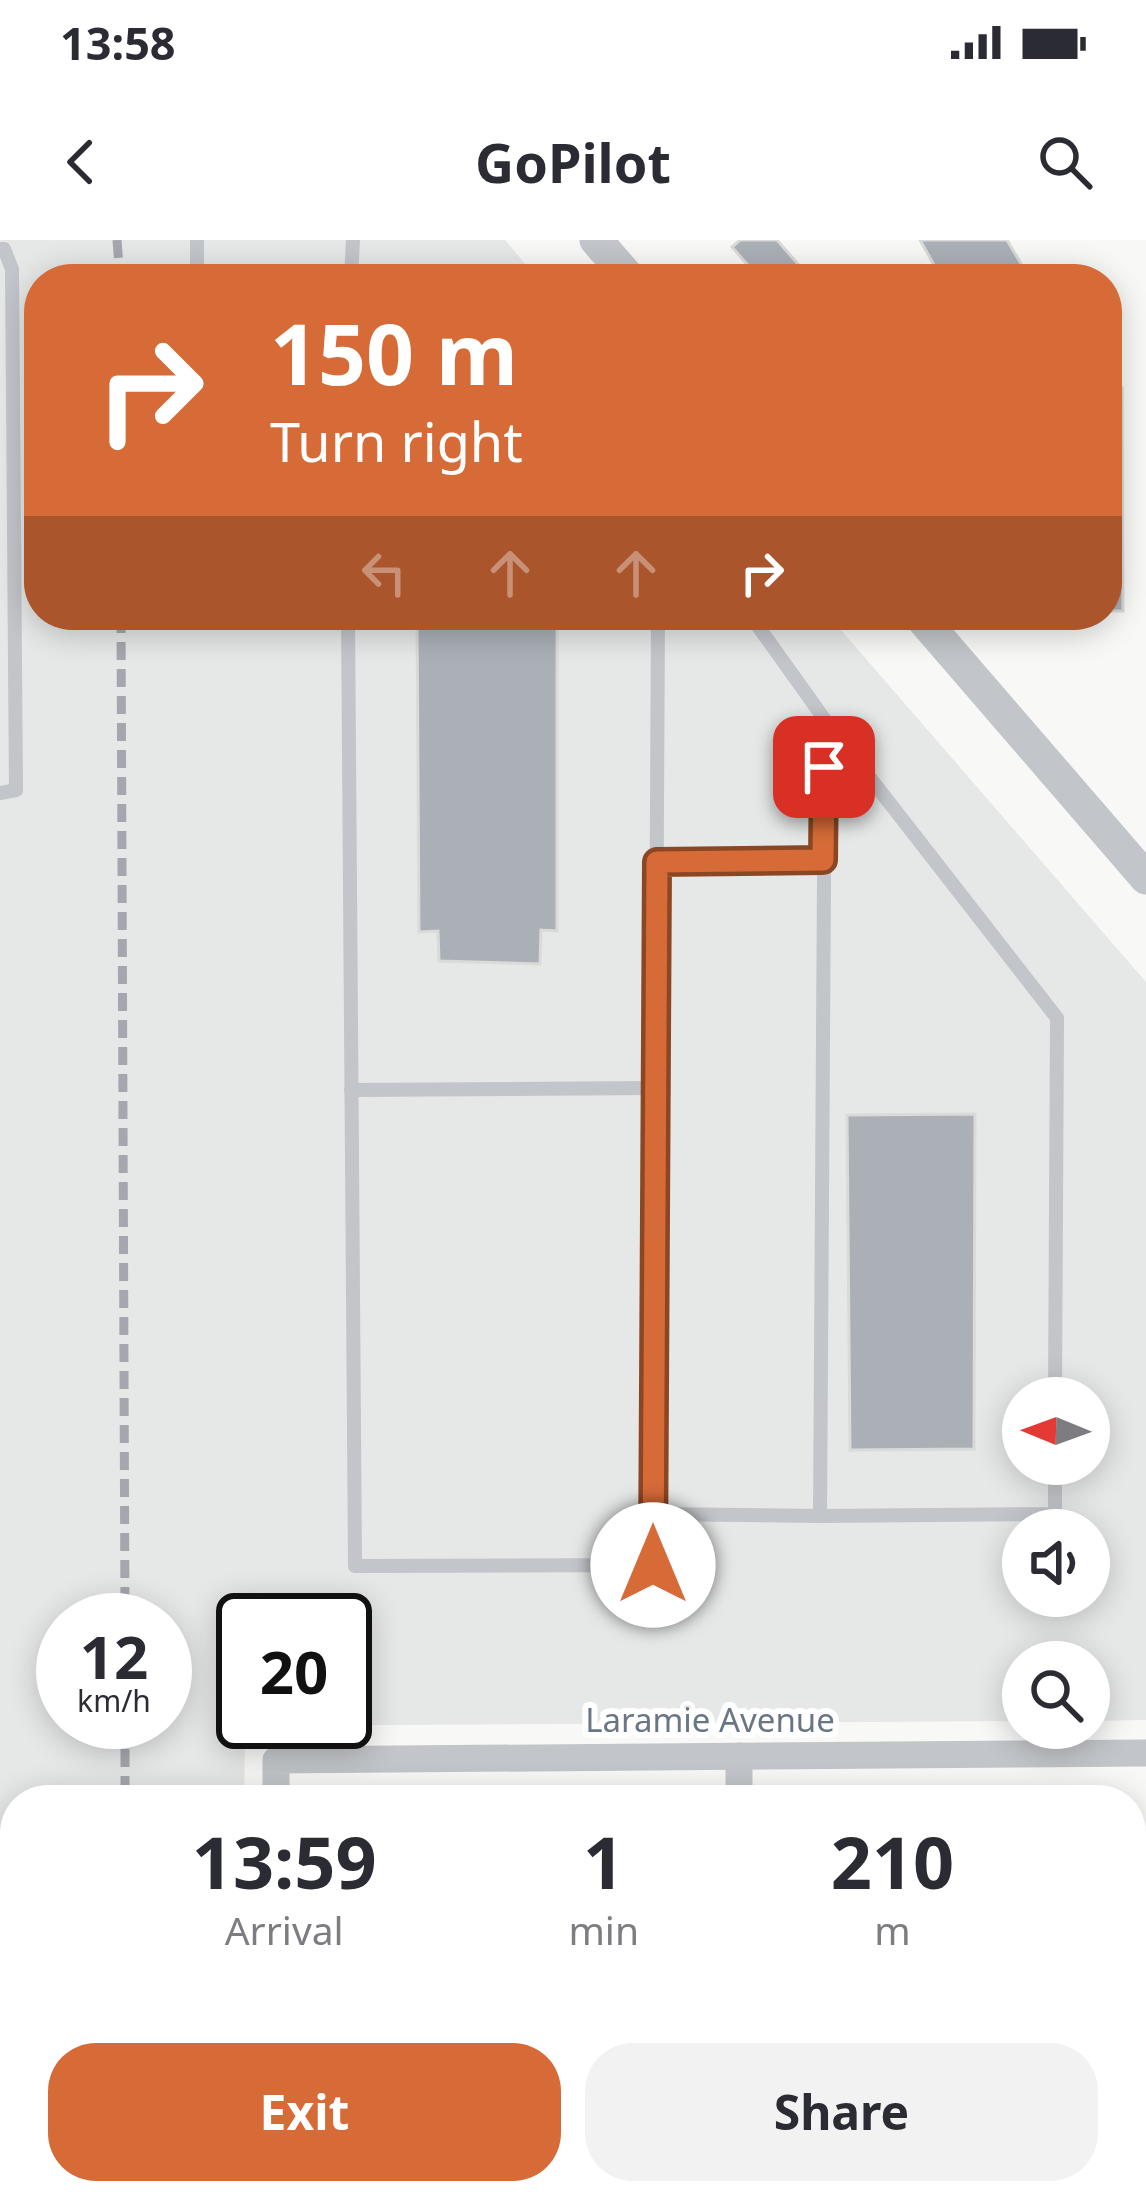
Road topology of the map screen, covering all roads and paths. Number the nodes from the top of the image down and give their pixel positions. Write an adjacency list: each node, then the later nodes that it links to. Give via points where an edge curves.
1 (596, 240): 3 (street)
2 (0, 248): 9 (lane, via 12,269 16,790)
3 (617, 264)
4 (347, 630): 14 (lane)
5 (658, 630): 11 (lane)
6 (761, 630): 8 (lane)
7 (932, 630): 12 (street)
8 (825, 720): 10 (lane); 15 (lane, via 1057,1018)
9 (0, 793)
10 (823, 860): 11 (lane); 18 (lane)
11 (657, 862): 13 (lane)
12 (1146, 878)
13 (656, 1088): 14 (lane); 17 (lane)
14 (351, 1090): 17 (lane, via 355,1566 653,1565)
15 (1055, 1377)
16 (1055, 1485): 18 (lane, via 1055,1514)
17 (654, 1514): 18 (lane)
18 (820, 1516)
19 (1146, 1754): 20 (street, Laramie Avenue)
20 (739, 1756): 21 (street, Laramie Avenue, via 275,1760); 22 (street)
21 (276, 1785)
22 (739, 1785)

